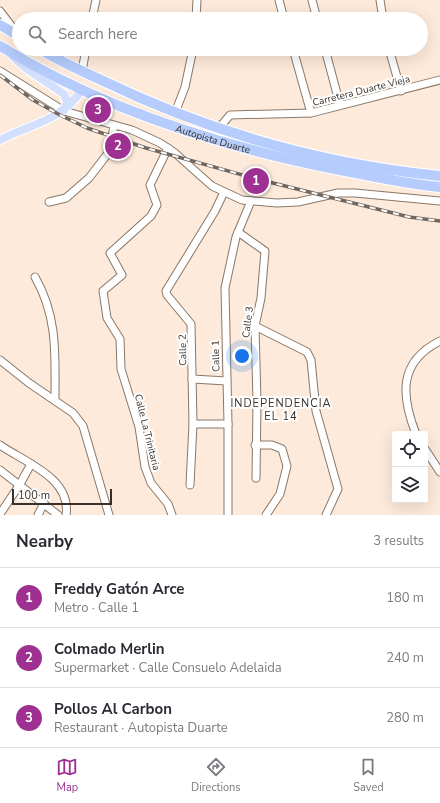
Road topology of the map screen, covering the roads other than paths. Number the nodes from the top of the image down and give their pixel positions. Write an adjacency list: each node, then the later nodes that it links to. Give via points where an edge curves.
1 (96, 0): 7 (street)
2 (197, 0): 8 (street)
3 (279, 0): 9 (street)
4 (312, 0): 10 (street)
5 (380, 0): 11 (street)
6 (0, 10): 13 (street)
7 (93, 12)
8 (196, 12)
9 (282, 12)
10 (315, 12)
11 (382, 12)
12 (0, 25): 14 (highway)
13 (12, 26)
14 (12, 32)
15 (1, 47): 16 (highway, Autopista Duarte); 30 (main road, via 28,70 64,94 67,102)
16 (12, 53)
17 (18, 56): 27 (highway, Autopista Duarte)
18 (53, 56): 25 (highway, Autopista Duarte)
19 (85, 56): 25 (street)
20 (192, 56): 31 (street, via 185,87)
21 (295, 56): 32 (street)
22 (327, 56): 29 (street)
23 (391, 56): 28 (street)
24 (0, 71): 30 (street)
25 (82, 71): 31 (highway, Autopista Duarte)
26 (440, 80): 28 (street, Carretera Duarte Vieja)
27 (83, 90): 30 (main road); 38 (highway, Autopista Duarte, via 126,110 211,140 319,166)
28 (401, 91): 29 (street, Carretera Duarte Vieja)
29 (340, 105): 32 (street, Carretera Duarte Vieja)
30 (64, 111): 33 (street); 35 (main road)
31 (175, 113): 34 (highway, Autopista Duarte)
32 (311, 113): 34 (street, Carretera Duarte Vieja, via 230,115)
33 (114, 126): 36 (street, via 132,130); 42 (street, via 109,152 89,178 66,198)
34 (219, 128): 37 (highway, Autopista Duarte, via 312,155 408,173)
35 (0, 140)
36 (168, 148): 39 (street, via 212,186); 69 (street, Calle La Trinitaria, via 150,185 157,206 151,216 110,253 122,275 104,289 103,295 107,318 120,339 121,369 138,427 145,467 151,483 168,504)
37 (440, 176)
38 (440, 187)
39 (224, 192): 40 (street); 48 (street, Calle 2, via 166,291 191,324)
40 (251, 201): 41 (street, via 284,203 338,193); 43 (street, Calle 1)
41 (440, 201)
42 (49, 202)
43 (238, 232): 45 (street, Calle 3, via 265,251 261,298); 49 (street, Calle 1, via 228,265 225,288)
44 (35, 277): 50 (street, via 48,304 54,341)
45 (255, 326): 55 (street, Calle 3); 72 (street, via 306,352 311,360 316,411 338,490)
46 (440, 340): 53 (street, via 428,346 413,362 407,376 409,414)
47 (0, 360): 50 (street)
48 (192, 379): 49 (street); 51 (street, Calle 2)
49 (226, 381): 52 (street, Calle 1)
50 (55, 400): 68 (street, via 73,413 83,426)
51 (193, 424): 52 (street); 62 (street, Calle 2)
52 (228, 424): 70 (street, Calle 1)
53 (415, 431)
54 (0, 445): 57 (street)
55 (255, 445): 60 (street, Calle 3); 71 (street, via 272,445 282,449 287,466 280,494)
56 (428, 454): 59 (street)
57 (31, 464): 61 (street); 67 (street, via 55,481 64,495)
58 (0, 470): 61 (street)
59 (440, 472)
60 (256, 478)
61 (20, 484): 63 (street); 64 (street)
62 (190, 485)
63 (44, 503): 65 (street); 66 (street)
64 (1, 511)
65 (38, 515)
66 (58, 515)
67 (66, 515)
68 (108, 515)
69 (172, 515)
70 (228, 515)
71 (266, 515)
72 (326, 515)

